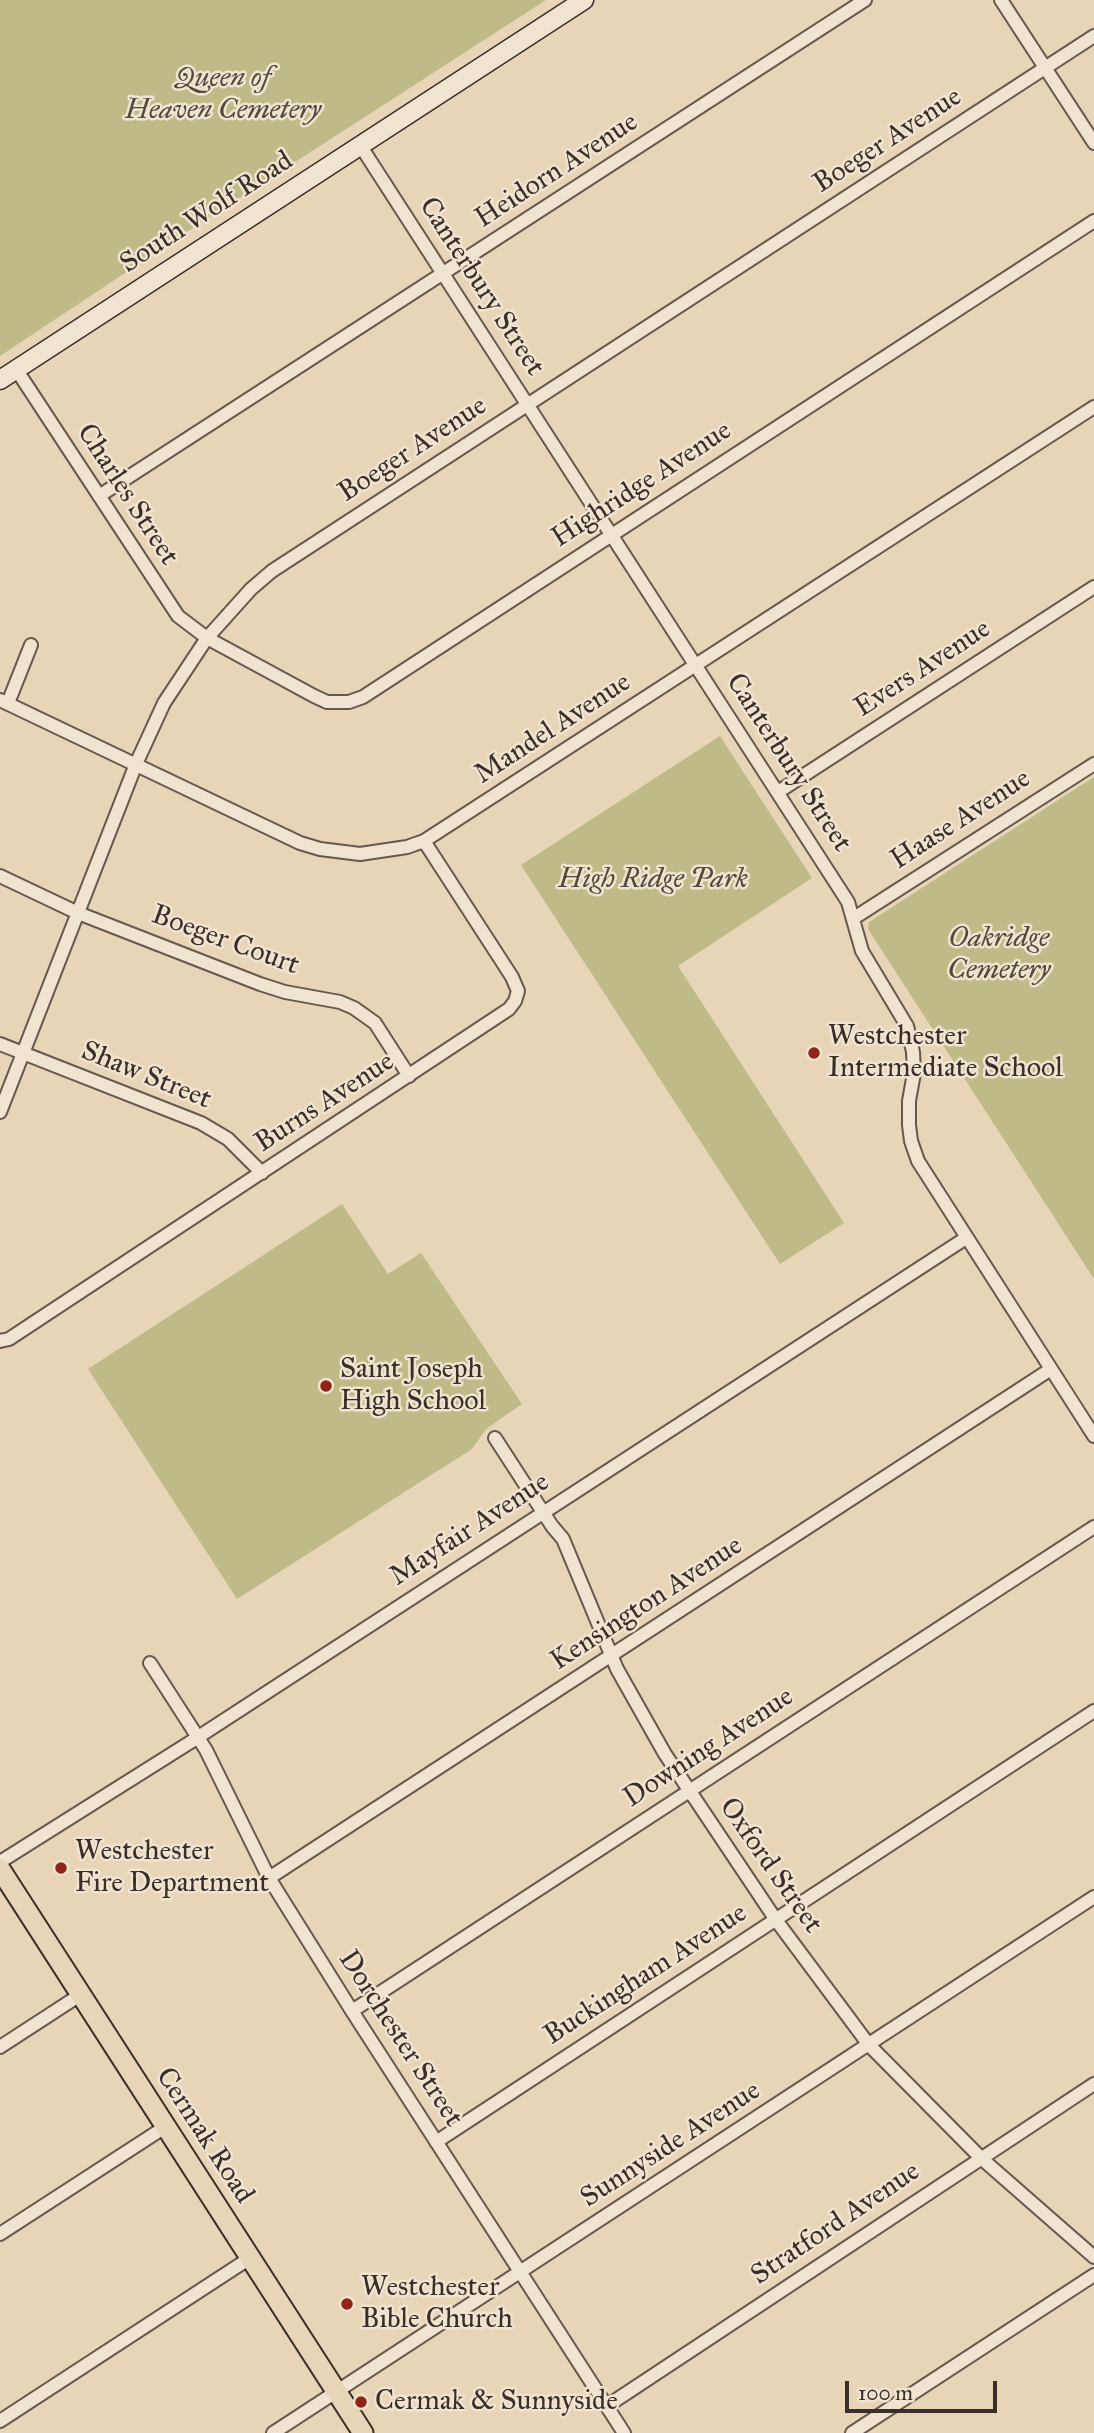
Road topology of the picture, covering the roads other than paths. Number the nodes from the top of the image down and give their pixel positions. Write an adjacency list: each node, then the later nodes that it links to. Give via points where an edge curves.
1 (584, 0): 7 (main road, South Wolf Road)
2 (864, 0): 9 (street, Heidorn Avenue)
3 (1001, 0): 5 (street)
4 (1094, 36): 5 (street, Boeger Avenue)
5 (1046, 67): 6 (street); 12 (street, Boeger Avenue)
6 (1094, 143)
7 (360, 145): 9 (street, Canterbury Street); 10 (main road, South Wolf Road)
8 (1094, 221): 15 (street, Highridge Avenue)
9 (443, 275): 12 (street, Canterbury Street); 14 (street, Heidorn Avenue)
10 (16, 369): 11 (main road, South Wolf Road); 14 (street, Charles Street)
11 (0, 380)
12 (528, 404): 15 (street, Canterbury Street); 17 (street, Boeger Avenue, via 272,571 232,607)
13 (1094, 407): 19 (street, Mandel Avenue)
14 (99, 496): 17 (street, Charles Street, via 178,616)
15 (611, 534): 17 (street, Highridge Avenue, via 349,702 327,702); 19 (street, Canterbury Street)
16 (1094, 587): 23 (street, Evers Avenue)
17 (207, 638): 21 (street, Boeger Avenue, via 164,703)
18 (31, 645): 20 (street)
19 (696, 666): 23 (street, Canterbury Street); 24 (street, Mandel Avenue)
20 (4, 701): 21 (street, Mandel Avenue)
21 (136, 764): 24 (street, Mandel Avenue, via 320,849 373,853); 26 (street, Boeger Avenue)
22 (1094, 764): 27 (street, Haase Avenue)
23 (778, 792): 27 (street, Canterbury Street)
24 (424, 841): 30 (street, Burns Avenue, via 518,991 509,1009)
25 (0, 876): 26 (street, Boeger Court)
26 (78, 913): 29 (street, Boeger Avenue); 30 (street, Boeger Court, via 261,984 354,1008 375,1023)
27 (854, 918): 33 (street, Canterbury Street, via 862,951 902,1016 912,1042 914,1073 908,1114 915,1152)
28 (0, 1044): 29 (street, Shaw Street)
29 (23, 1053): 31 (street, Boeger Avenue); 32 (street, Shaw Street, via 201,1123 228,1139)
30 (409, 1076): 32 (street, Burns Avenue)
31 (0, 1112)
32 (262, 1172): 34 (street, Burns Avenue)
33 (966, 1238): 35 (street, Canterbury Street); 38 (street, Mayfair Avenue)
34 (0, 1341)
35 (1051, 1369): 36 (street, Canterbury Street); 40 (street, Kensington Avenue)
36 (1094, 1436)
37 (495, 1438): 38 (street, Oxford Street)
38 (542, 1511): 40 (street, Oxford Street, via 563,1539); 43 (street, Mayfair Avenue)
39 (1094, 1527): 44 (street, Downing Avenue)
40 (612, 1657): 44 (street, Oxford Street); 47 (street, Kensington Avenue)
41 (150, 1663): 43 (street, Dorchester Street)
42 (1094, 1711): 49 (street, Buckingham Avenue)
43 (198, 1737): 45 (street, Mayfair Avenue); 47 (street, Dorchester Street)
44 (688, 1790): 49 (street, Oxford Street); 51 (street, Downing Avenue)
45 (0, 1862)
46 (0, 1869): 50 (main road, Cermak Road)
47 (269, 1878): 51 (street, Dorchester Street)
48 (1094, 1897): 52 (street, Sunnyside Avenue)
49 (776, 1920): 52 (street, Oxford Street); 56 (street, Buckingham Avenue)
50 (80, 1995): 53 (street); 55 (main road, Cermak Road)
51 (352, 2011): 56 (street, Dorchester Street)
52 (869, 2045): 57 (street, Oxford Street); 61 (street, Sunnyside Avenue)
53 (0, 2047)
54 (1094, 2084): 57 (street, Stratford Avenue)
55 (164, 2127): 58 (street); 60 (main road, Cermak Road)
56 (436, 2142): 61 (street, Dorchester Street)
57 (981, 2158): 59 (street, Oxford Street); 64 (street, Stratford Avenue)
58 (0, 2234)
59 (1094, 2257)
60 (250, 2258): 63 (main road, Cermak Road); 65 (street)
61 (521, 2273): 63 (street, Sunnyside Avenue); 64 (street, Dorchester Street)
62 (1094, 2275): 69 (street)
63 (336, 2392): 66 (street, Sunnyside Avenue); 67 (main road, Cermak Road)
64 (607, 2406): 68 (street, Dorchester Street)
65 (0, 2421)
66 (273, 2433)
67 (363, 2433)
68 (624, 2433)
69 (852, 2433)

